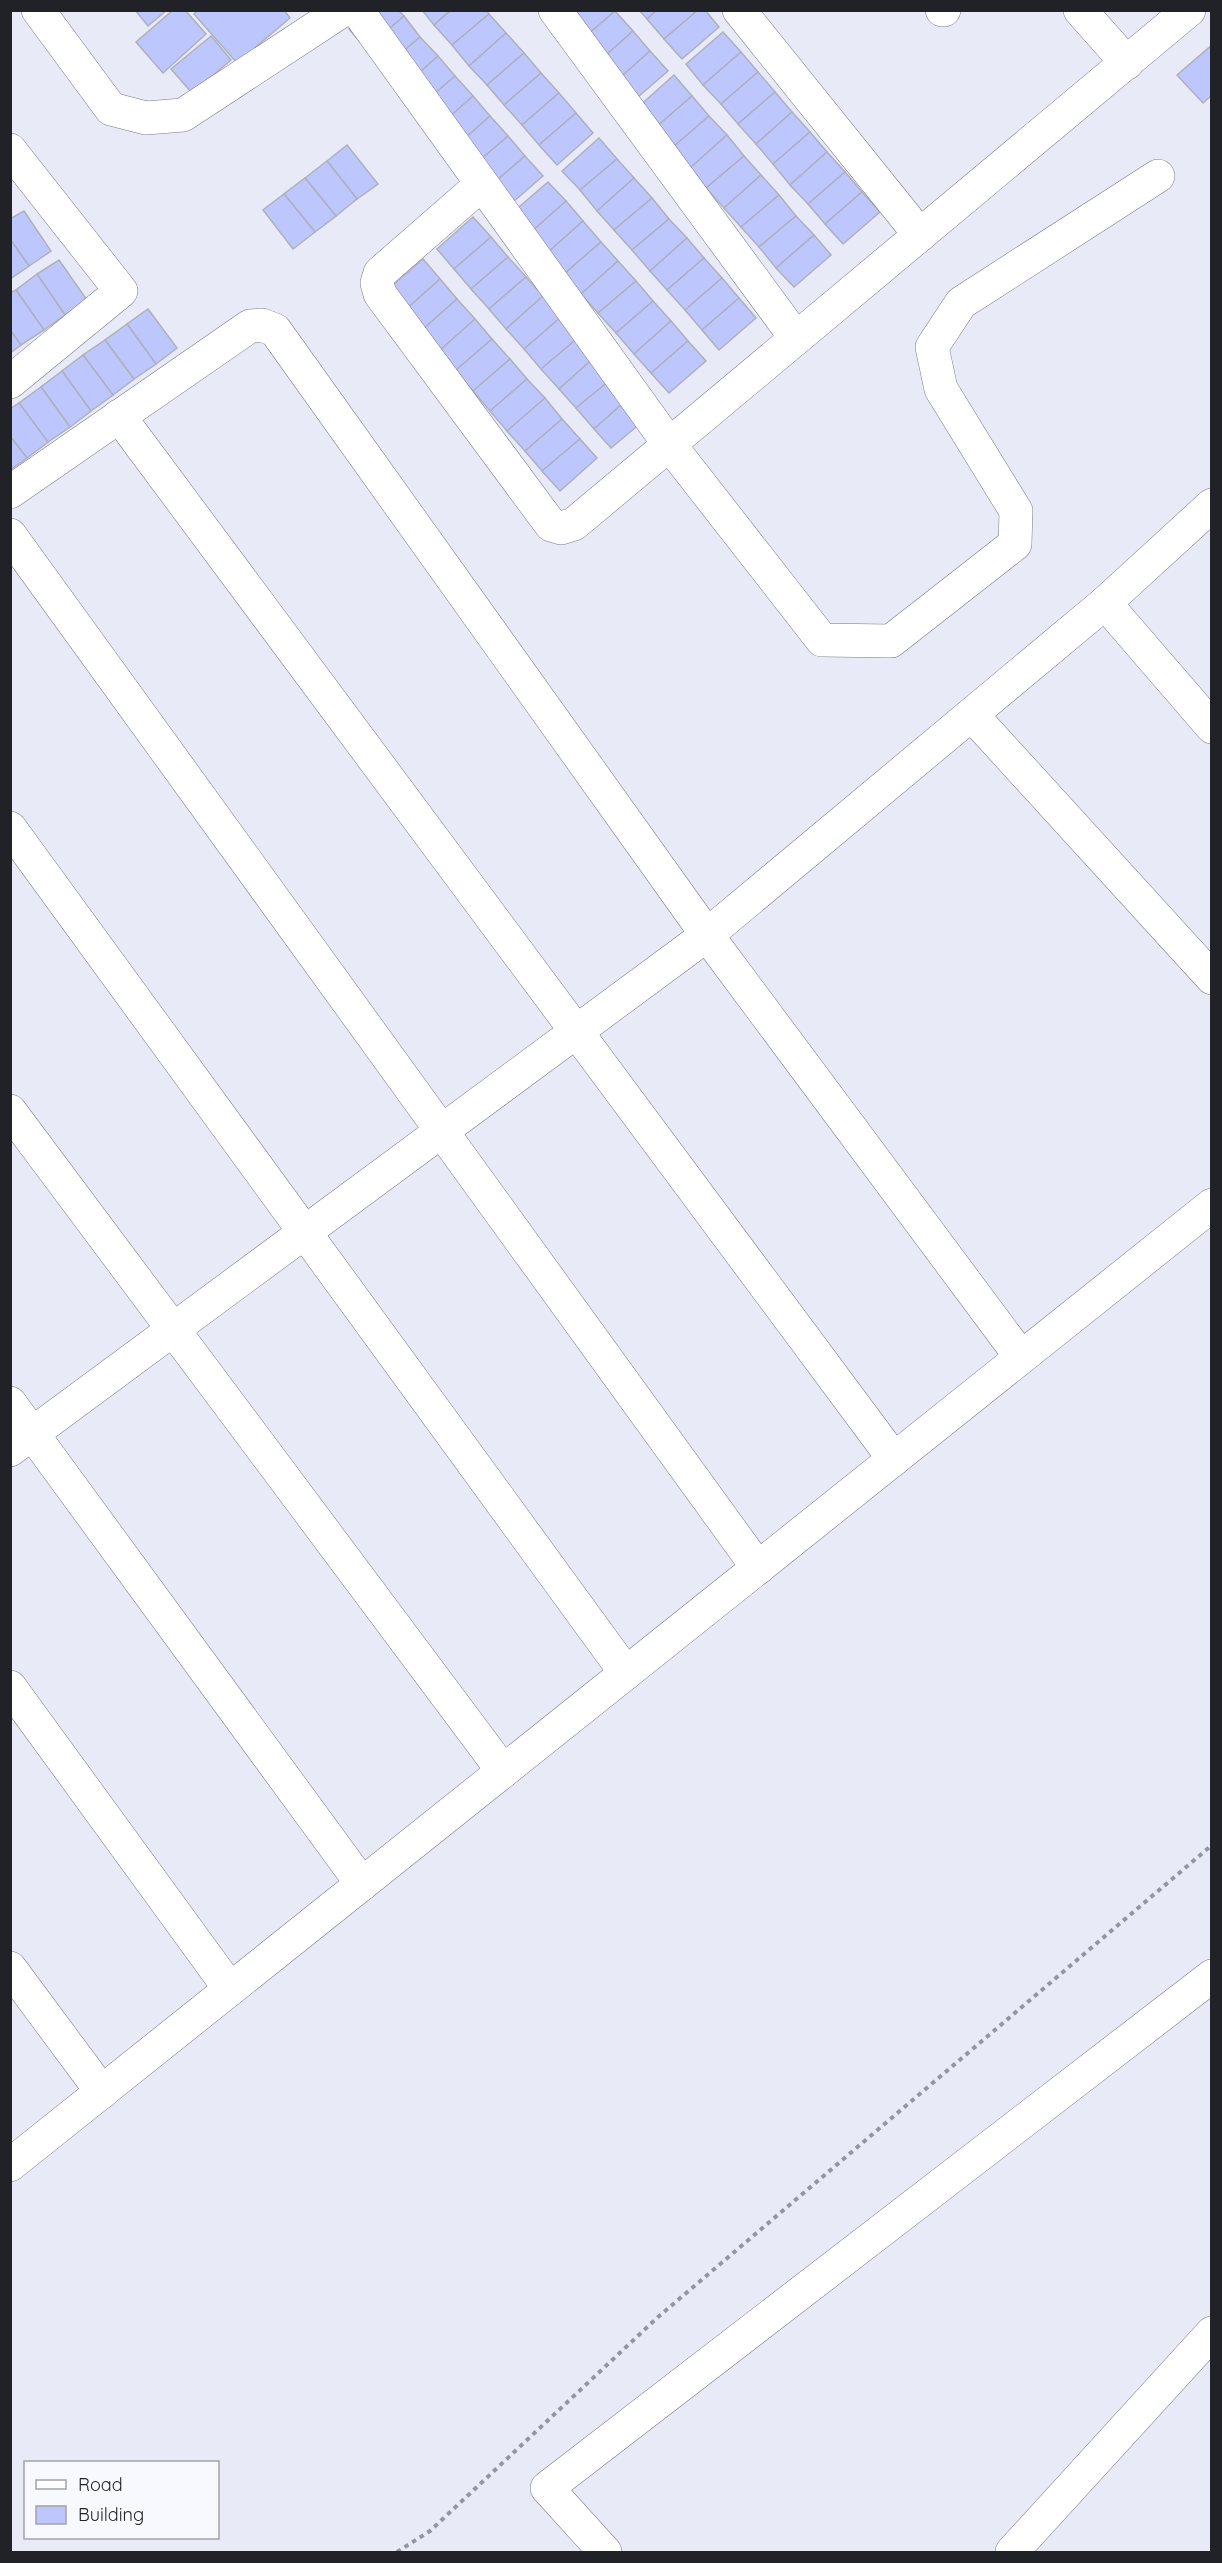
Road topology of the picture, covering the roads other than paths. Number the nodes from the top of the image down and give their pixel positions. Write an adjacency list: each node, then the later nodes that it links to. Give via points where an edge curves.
1 (38, 10): 2 (street, via 111,109 146,118 183,115)
2 (343, 10)
3 (357, 10): 11 (street)
4 (555, 10): 13 (street)
5 (739, 10): 12 (street)
6 (1080, 10): 8 (street)
7 (1189, 10): 8 (street)
8 (1127, 63): 12 (street)
9 (15, 166): 14 (street, via 121,291)
10 (1158, 176): 16 (street, via 961,303 932,346 941,389 1016,511 1015,544 891,641 822,640)
11 (482, 184): 16 (street); 16 (street, via 380,273 380,294 550,525 561,528 574,524)
12 (920, 235): 13 (street)
13 (796, 338): 16 (street)
14 (10, 382)
15 (119, 416): 17 (street); 24 (street, via 250,326 275,330); 26 (street)
16 (669, 444)
17 (10, 492)
18 (1212, 505): 20 (street)
19 (10, 535): 28 (street)
20 (1105, 603): 21 (street); 22 (street)
21 (972, 715): 24 (street); 25 (street)
22 (1212, 727)
23 (10, 828): 30 (street)
24 (707, 935): 26 (street); 32 (street)
25 (1212, 978)
26 (576, 1032): 28 (street); 35 (street)
27 (10, 1111): 31 (street)
28 (443, 1131): 30 (street); 36 (street)
29 (1212, 1205): 32 (street)
30 (305, 1233): 31 (street); 37 (street)
31 (174, 1330): 34 (street); 39 (street)
32 (1021, 1357): 35 (street)
33 (10, 1403): 34 (street)
34 (22, 1442): 40 (street)
35 (894, 1459): 36 (street)
36 (758, 1568): 37 (street)
37 (626, 1673): 39 (street)
38 (10, 1687): 43 (street)
39 (503, 1772): 40 (street)
40 (362, 1884): 43 (street)
41 (10, 1968): 44 (street)
42 (1212, 1976): 47 (street, via 547,2488)
43 (230, 1989): 44 (street)
44 (102, 2092): 45 (street)
45 (10, 2165)
46 (1212, 2333): 48 (street)
47 (605, 2553)
48 (1012, 2553)

